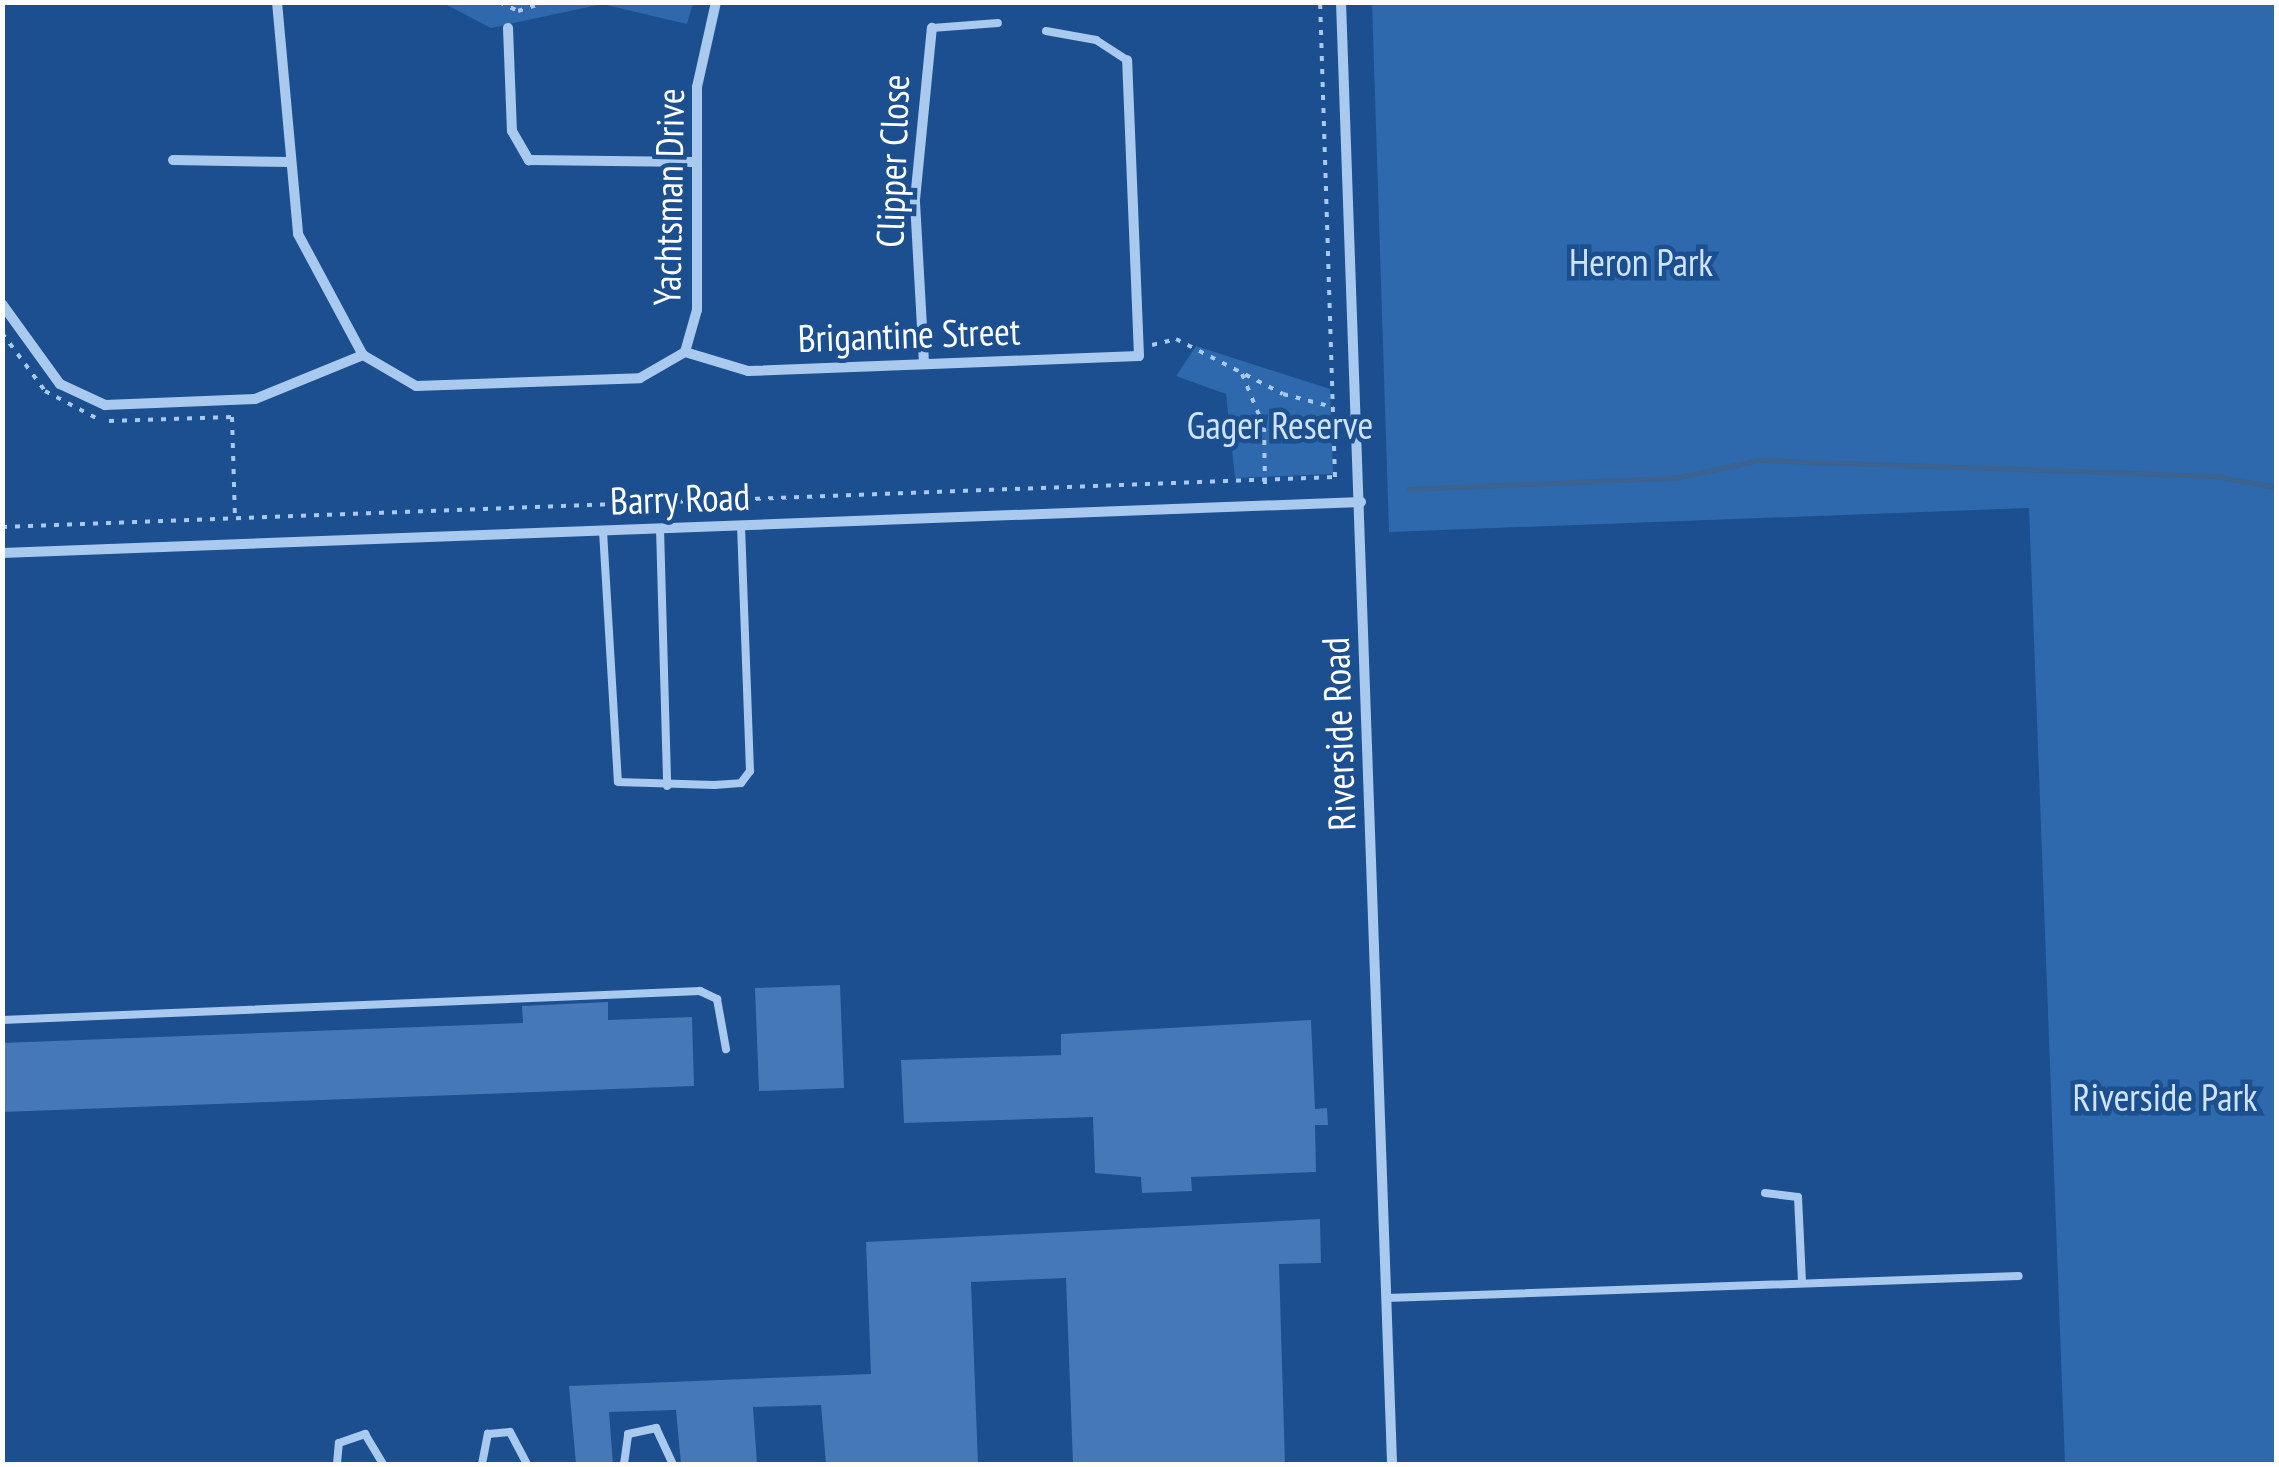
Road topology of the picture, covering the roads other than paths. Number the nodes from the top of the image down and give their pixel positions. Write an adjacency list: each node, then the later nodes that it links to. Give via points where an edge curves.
1 (277, 2): 10 (street)
2 (716, 2): 11 (street, Yachtsman Drive, via 697,87)
3 (1342, 2): 16 (street, Riverside Road)
4 (998, 22): 6 (lane, Clipper Close)
5 (508, 28): 11 (street, via 512,132 528,160)
6 (932, 28): 15 (street, Clipper Close, via 915,200)
7 (1046, 30): 8 (lane, via 1096,40)
8 (1127, 60): 15 (street, Brigantine Street, via 1139,356)
9 (173, 160): 10 (street)
10 (289, 162): 14 (street, via 298,234)
11 (693, 162): 13 (street, Yachtsman Drive, via 698,310)
12 (2, 304): 14 (street, via 60,384 105,405 256,399)
13 (685, 352): 14 (street, Yachtsman Drive, via 640,378 416,386); 15 (street, Brigantine Street, via 748,372)
14 (363, 355)
15 (924, 364)
16 (1360, 502): 17 (street, Barry Road); 27 (street, Riverside Road)
17 (742, 526): 18 (street, Barry Road); 21 (lane, via 750,772 741,783)
18 (660, 528): 19 (street, Barry Road); 21 (lane)
19 (603, 530): 20 (street, Barry Road); 21 (lane, via 618,782)
20 (2, 553)
21 (667, 786)
22 (2, 1020): 23 (lane, via 700,991 717,999)
23 (726, 1049)
24 (1766, 1193): 26 (lane, via 1798,1196)
25 (2019, 1276): 26 (lane)
26 (1802, 1284): 27 (lane)
27 (1387, 1298): 34 (street, Riverside Road)
28 (338, 1464): 29 (lane, via 339,1443 366,1434)
29 (383, 1464)
30 (482, 1464): 31 (lane, via 488,1434 510,1432)
31 (527, 1464)
32 (624, 1464): 33 (lane, via 628,1434 656,1428)
33 (673, 1464)
34 (1392, 1464)

